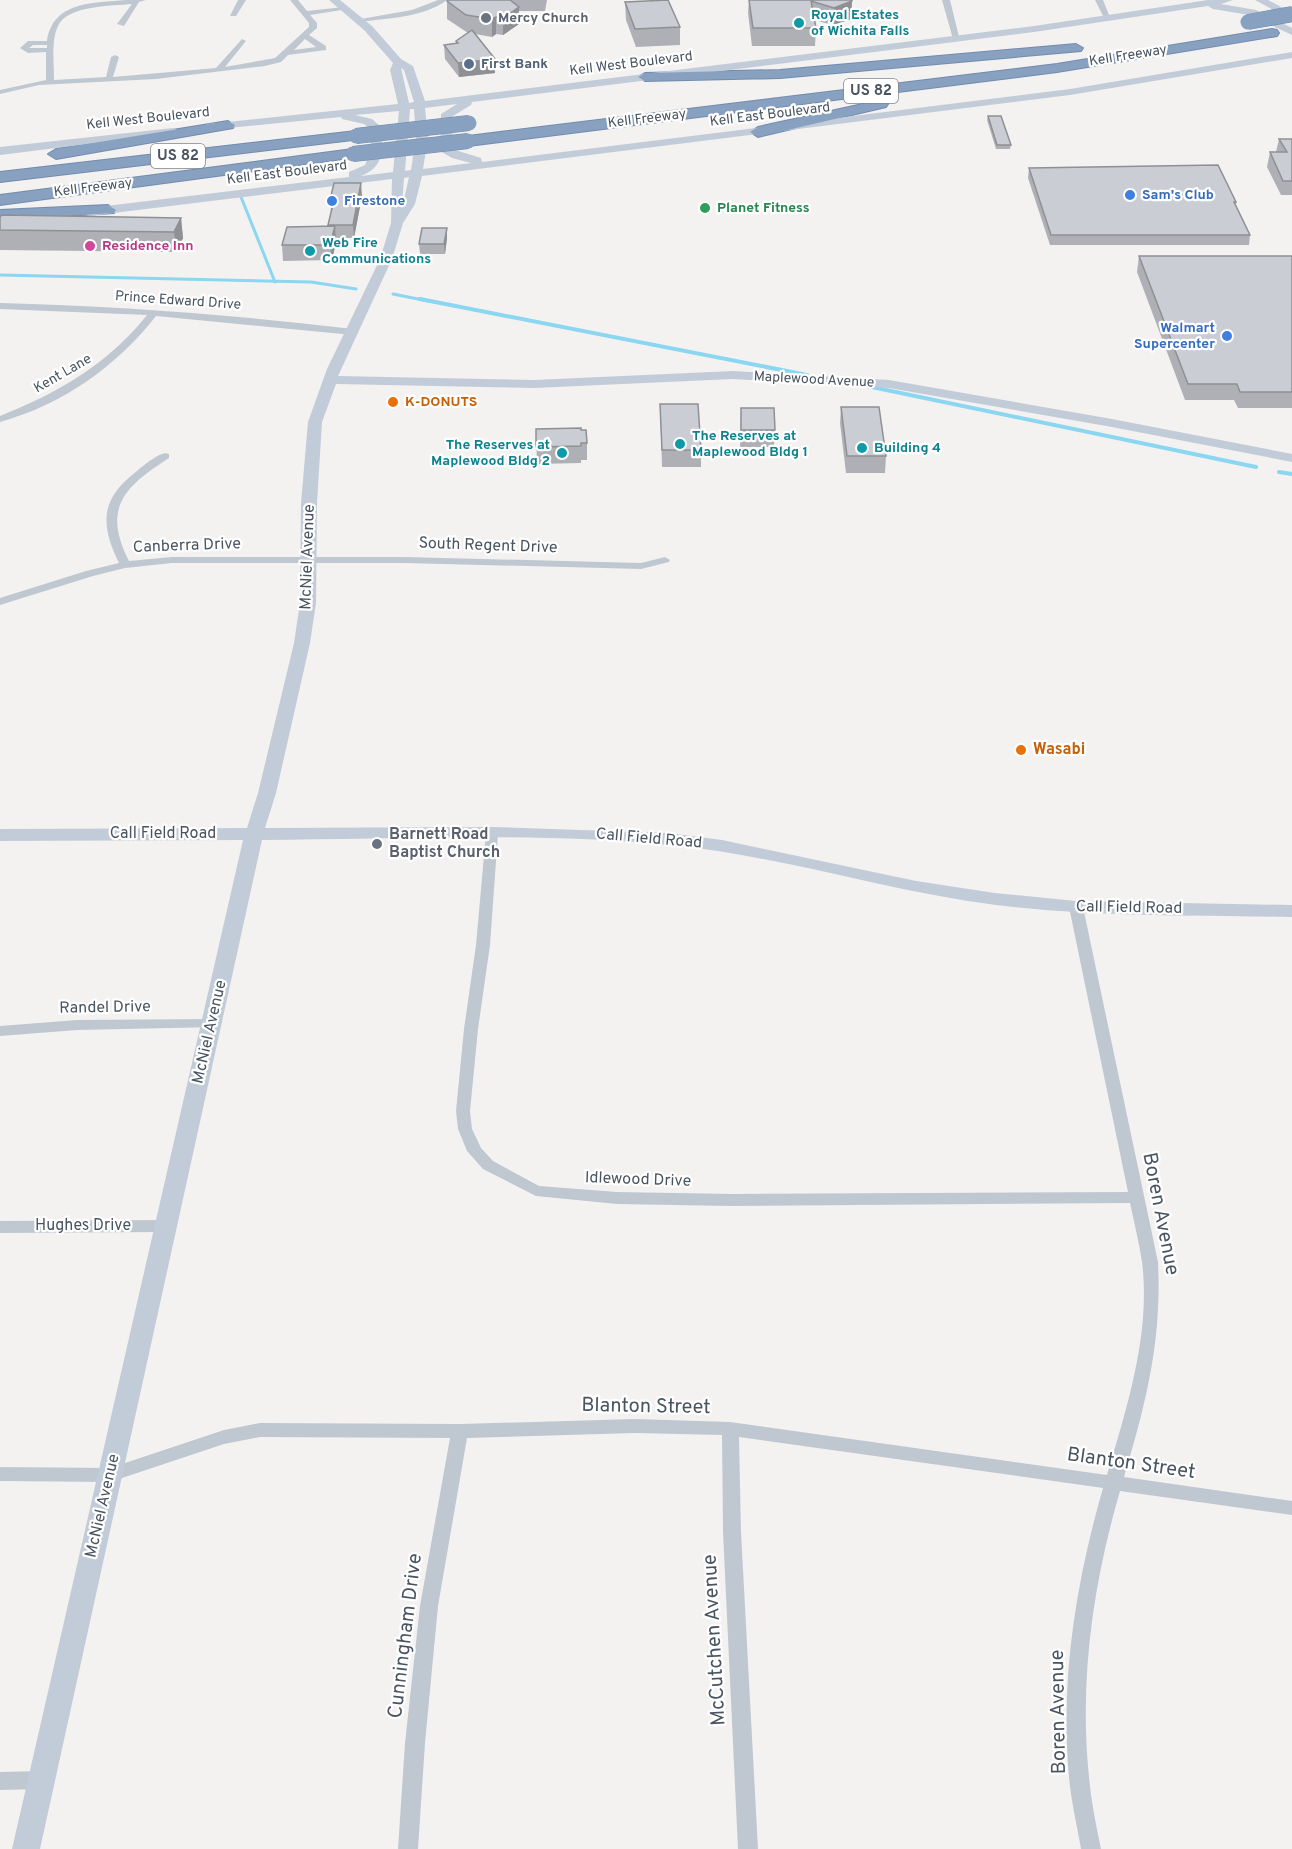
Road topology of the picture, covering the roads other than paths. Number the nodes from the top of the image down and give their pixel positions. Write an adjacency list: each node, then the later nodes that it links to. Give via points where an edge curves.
1 (139, 0): 19 (street); 32 (street, via 67,11 57,20)
2 (242, 0): 14 (street)
3 (294, 0): 13 (street)
4 (443, 0): 17 (street, via 411,13)
5 (946, 0): 22 (street)
6 (1099, 0): 16 (street)
7 (1223, 0): 11 (main road, Kell West Boulevard)
8 (1260, 0): 15 (main road)
9 (1279, 0): 12 (main road)
10 (338, 4): 13 (street); 17 (main road, McNiel Avenue)
11 (1192, 5): 16 (main road, Kell West Boulevard); 20 (main road, via 1252,12)
12 (1292, 7)
13 (301, 11): 21 (street, via 314,26)
14 (233, 14)
15 (1292, 16): 18 (highway, bridge)
16 (1108, 18): 22 (main road, Kell West Boulevard)
17 (359, 20): 27 (main road, McNiel Avenue)
18 (1242, 23)
19 (121, 24)
20 (1292, 31): 28 (highway, Kell Freeway / US 82)
21 (306, 36): 24 (street); 24 (street, via 323,48)
22 (957, 39): 30 (main road, Kell West Boulevard)
23 (242, 41): 29 (street)
24 (286, 53): 29 (street, via 265,64)
25 (1290, 54): 44 (main road, Kell East Boulevard, via 1070,92)
26 (115, 57): 31 (street)
27 (398, 64): 33 (main road, McNiel Avenue, via 409,68); 34 (main road, McNiel Avenue, via 395,70)
28 (1057, 68): 44 (highway); 55 (highway, Kell Freeway / US 82, bridge)
29 (219, 69): 31 (street)
30 (645, 77): 35 (highway, Kell Freeway / US 82, via 780,74 1082,47); 37 (main road, Kell West Boulevard)
31 (110, 79): 32 (street)
32 (50, 82): 36 (street)
33 (415, 84): 37 (main road, via 431,93); 38 (main road, McNiel Avenue)
34 (401, 88): 39 (main road, McNiel Avenue); 40 (main road, via 379,105)
35 (743, 90)
36 (0, 92)
37 (479, 97): 38 (main road, Kell West Boulevard); 46 (main road, via 447,114 446,151 465,159)
38 (420, 105): 39 (main road, Kell West Boulevard); 49 (main road, McNiel Avenue, via 422,137)
39 (404, 106): 40 (main road, Kell West Boulevard); 50 (main road, McNiel Avenue)
40 (362, 111): 41 (main road, Kell West Boulevard)
41 (326, 115): 43 (main road, Kell West Boulevard); 53 (main road, via 368,121 375,127 378,157 364,172)
42 (475, 122): 51 (highway, Kell Freeway / US 82, bridge)
43 (228, 125): 45 (main road, Kell West Boulevard); 47 (highway)
44 (758, 132): 46 (main road, Kell East Boulevard)
45 (0, 151)
46 (502, 162): 48 (main road, Kell East Boulevard)
47 (0, 163)
48 (468, 166): 49 (main road, Kell East Boulevard); 56 (main road, via 425,186)
49 (417, 172): 50 (main road, Kell East Boulevard); 56 (main road, McNiel Avenue)
50 (398, 174): 52 (main road, Kell East Boulevard); 54 (main road, McNiel Avenue)
51 (0, 177)
52 (348, 180): 53 (main road, Kell East Boulevard); 54 (main road, via 372,180)
53 (322, 183): 57 (main road, Kell East Boulevard)
54 (396, 190): 59 (main road, McNiel Avenue)
55 (0, 200)
56 (409, 204): 59 (main road, McNiel Avenue)
57 (108, 210): 58 (highway); 60 (main road, Kell East Boulevard)
58 (0, 215)
59 (397, 223): 63 (main road, McNiel Avenue, via 386,259)
60 (0, 224)
61 (0, 306): 62 (street, Prince Edward Drive)
62 (154, 312): 63 (street, Prince Edward Drive, via 244,318); 65 (street, Kent Lane, via 119,353 92,375 30,408)
63 (353, 332): 64 (main road, McNiel Avenue)
64 (330, 380): 67 (main road, Maplewood Avenue, via 534,384 733,375 889,384); 68 (main road, McNiel Avenue, via 312,437)
65 (0, 419)
66 (165, 456): 70 (street, via 134,476 115,501 112,537)
67 (1292, 458)
68 (309, 560): 69 (street, South Regent Drive, via 641,566); 70 (street, Canberra Drive, via 172,560); 73 (main road, McNiel Avenue, via 302,644)
69 (665, 560)
70 (125, 565): 71 (street, Canberra Drive)
71 (0, 602)
72 (492, 833): 73 (main road, Call Field Road); 75 (main road, Call Field Road, via 679,840 915,887); 79 (street, Idlewood Drive, via 463,1111 465,1129 475,1151 488,1165 536,1191 617,1198)
73 (254, 834): 74 (main road, Call Field Road); 77 (main road, McNiel Avenue)
74 (0, 836)
75 (1076, 907): 76 (main road, Call Field Road); 79 (street, Boren Avenue)
76 (1292, 911)
77 (212, 1024): 78 (street, Randel Drive, via 77,1025); 80 (main road, McNiel Avenue)
78 (0, 1031)
79 (1136, 1197): 86 (street, Boren Avenue, via 1152,1281 1151,1337)
80 (166, 1226): 81 (street, Hughes Drive); 85 (main road, McNiel Avenue)
81 (0, 1227)
82 (730, 1429): 83 (street, Blanton Street, via 635,1426); 86 (street, Blanton Street); 92 (street, McCutchen Avenue)
83 (460, 1431): 85 (street, Blanton Street, via 260,1430 225,1437); 91 (street, Cunningham Drive, via 429,1606)
84 (0, 1474): 85 (street, Blanton Street)
85 (110, 1475): 88 (main road, McNiel Avenue)
86 (1113, 1482): 87 (street, Blanton Street); 93 (street, Boren Avenue, via 1094,1556 1079,1644 1078,1764)
87 (1292, 1508)
88 (42, 1780): 89 (street); 90 (main road, McNiel Avenue)
89 (0, 1781)
90 (26, 1849)
91 (408, 1849)
92 (748, 1849)
93 (1091, 1849)

